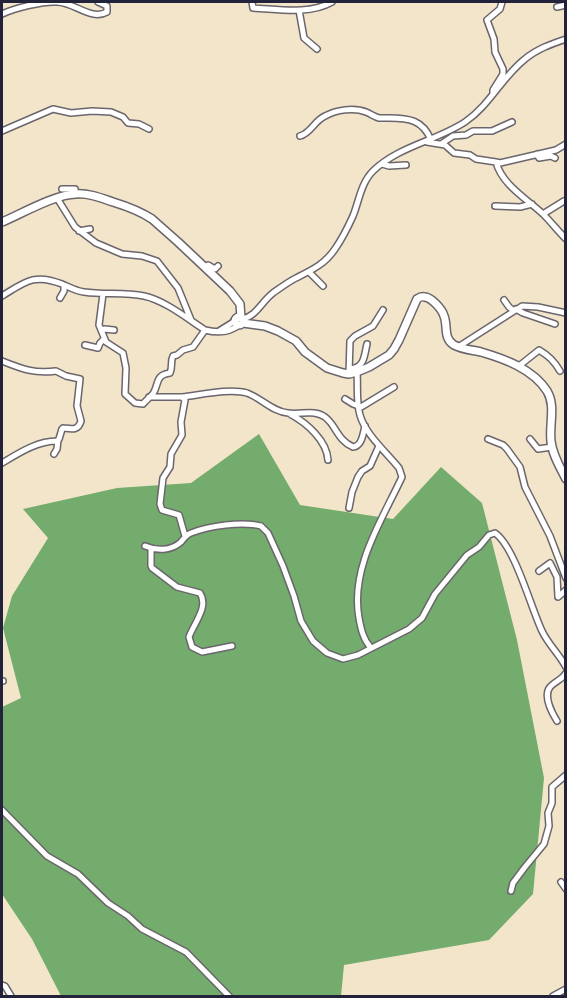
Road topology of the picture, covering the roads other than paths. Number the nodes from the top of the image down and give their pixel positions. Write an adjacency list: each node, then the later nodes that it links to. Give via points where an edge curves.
1 (99, 2): 8 (street, via 108,9 102,15 59,2)
2 (252, 2): 7 (street, via 253,8)
3 (332, 2): 7 (street)
4 (502, 2): 11 (street, via 487,20 503,69)
5 (566, 5): 6 (street)
6 (557, 7)
7 (299, 10): 10 (street, via 304,39)
8 (2, 14)
9 (566, 39): 11 (street, via 530,55)
10 (317, 49)
11 (493, 95): 16 (street, via 467,121)
12 (512, 122): 17 (street, via 492,131 453,136)
13 (149, 129): 14 (street, via 128,123 111,111 71,113 53,109)
14 (2, 131)
15 (300, 136): 16 (street, via 324,116 354,110 378,118 418,122 427,132)
16 (428, 141): 17 (street); 22 (street)
17 (441, 144): 21 (street, via 454,153)
18 (566, 144): 19 (street)
19 (537, 154): 20 (street, via 539,158); 21 (street)
20 (555, 158)
21 (496, 162): 28 (street, via 508,183)
22 (382, 164): 23 (street); 37 (street, via 365,183 352,219 336,247)
23 (406, 165)
24 (62, 189): 25 (street, via 75,189)
25 (75, 194): 26 (main road); 36 (main road, via 98,197 146,215)
26 (57, 198): 31 (main road); 33 (street)
27 (564, 201): 30 (street)
28 (532, 204): 29 (street); 30 (street)
29 (495, 206)
30 (543, 214): 34 (street)
31 (2, 222)
32 (90, 229): 33 (street)
33 (79, 231): 47 (street, via 107,249 157,261 177,288)
34 (566, 239)
35 (219, 266): 36 (street)
36 (204, 267): 48 (main road, via 237,298)
37 (309, 272): 39 (street); 48 (street, via 276,291 254,314)
38 (64, 285): 40 (street); 41 (street, via 44,277); 42 (street)
39 (323, 286)
40 (103, 294): 47 (street, via 147,296); 50 (street)
41 (2, 296)
42 (60, 298)
43 (504, 300): 45 (street)
44 (383, 310): 59 (street, via 374,326 350,341)
45 (515, 310): 46 (street, via 528,306); 49 (street); 56 (street)
46 (566, 313)
47 (190, 320): 52 (street)
48 (239, 321): 52 (street, via 218,332); 59 (main road, via 278,331 297,341 327,368 343,374)
49 (555, 324)
50 (101, 330): 51 (street); 53 (street)
51 (114, 330)
52 (205, 330): 63 (street, via 193,347 173,356 170,373 161,376)
53 (104, 339): 55 (street, via 98,348); 63 (street, via 123,353 125,394 139,404)
54 (367, 344): 59 (street, via 361,364)
55 (85, 345)
56 (458, 346): 58 (main road); 59 (main road, via 448,339 440,309 427,297 421,297 413,304 394,350)
57 (2, 361): 70 (street, via 22,369 56,371 80,379 80,424 73,430 63,428)
58 (519, 366): 60 (street, via 539,350 554,360); 72 (main road, via 548,393)
59 (352, 372): 65 (street)
60 (560, 372)
61 (394, 387): 65 (street)
62 (182, 397): 63 (street); 66 (street, via 239,392); 78 (street, via 183,435 171,454 160,504 162,510 179,515)
63 (149, 398)
64 (345, 399): 65 (street)
65 (359, 407): 67 (street)
66 (289, 413): 67 (street, via 322,415 352,447 360,444); 74 (street, via 319,439)
67 (365, 426): 71 (street)
68 (488, 439): 80 (street, via 507,448 520,467 525,487)
69 (530, 439): 72 (street, via 538,449)
70 (58, 440): 73 (street); 75 (street, via 28,448)
71 (379, 446): 77 (street, via 370,466 358,477); 83 (street, via 402,477 377,526 357,586 360,628)
72 (552, 447): 76 (main road)
73 (54, 454)
74 (328, 460)
75 (2, 463)
76 (566, 480)
77 (349, 508)
78 (185, 536): 82 (street, via 162,550 148,547 151,566 177,587 202,596 203,605 189,637 192,647 202,652); 83 (street, via 232,524 261,526 268,532 301,621 313,641 327,653 343,659)
79 (539, 571): 81 (street, via 550,564 557,577 558,597)
80 (566, 578)
81 (566, 588)
82 (232, 646)
83 (370, 648): 84 (street, via 416,624 467,555 495,533 506,546 543,634)
84 (566, 667)
85 (566, 673): 86 (street, via 548,692)
86 (557, 721)
87 (566, 776): 91 (street, via 552,787 544,844)
88 (2, 810): 95 (street, via 47,856 78,874 142,929 186,952)
89 (561, 882): 90 (street)
90 (566, 889)
91 (511, 891)
92 (2, 985): 94 (street)
93 (566, 989): 96 (street)
94 (11, 996)
95 (229, 996)
96 (552, 996)

